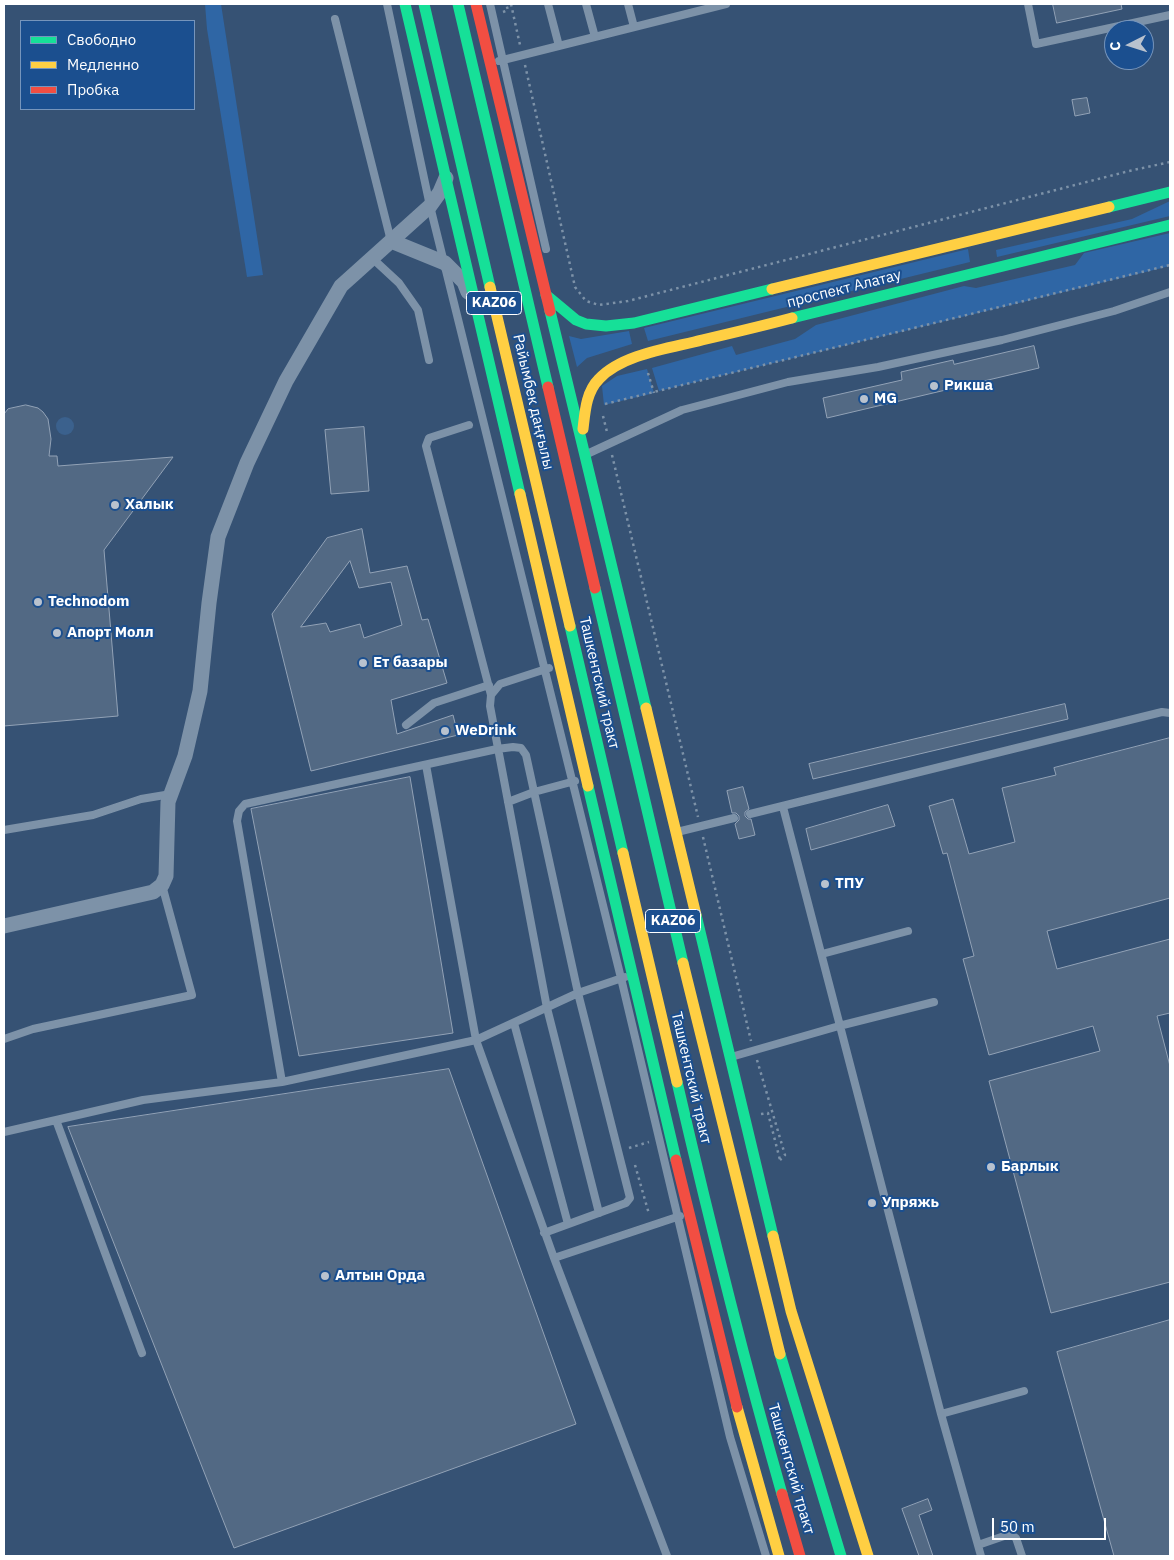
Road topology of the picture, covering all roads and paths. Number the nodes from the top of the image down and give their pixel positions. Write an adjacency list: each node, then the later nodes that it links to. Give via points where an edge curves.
1 (387, 4): 25 (lane)
2 (405, 4): 23 (main road)
3 (424, 4): 45 (main road, Райымбек даңғылы / KАZ06)
4 (458, 4): 107 (main road, KАZ06, via 681,955 777,1341)
5 (476, 4): 20 (main road)
6 (490, 4): 19 (lane)
7 (506, 4): 13 (path)
8 (548, 4): 18 (lane)
9 (586, 4): 17 (lane)
10 (628, 4): 16 (lane)
11 (726, 4): 16 (lane)
12 (1028, 4): 14 (lane, via 1036,44)
13 (508, 10)
14 (1170, 15)
15 (335, 19): 28 (lane)
16 (634, 27): 17 (lane)
17 (595, 36): 18 (lane)
18 (559, 46): 19 (lane)
19 (503, 60): 20 (lane); 29 (lane)
20 (490, 64): 36 (main road)
21 (532, 101): 22 (path, via 575,287 586,301 599,305 628,301)
22 (1170, 162)
23 (446, 178): 25 (street); 37 (main road)
24 (1170, 192): 27 (main road, проспект Алатау)
25 (430, 206): 28 (street); 32 (lane)
26 (1170, 225): 31 (main road, проспект Алатау)
27 (983, 236): 31 (main road); 36 (main road, проспект Алатау, via 609,327 590,326 572,318)
28 (391, 241): 30 (street); 32 (street)
29 (547, 254)
30 (372, 258): 38 (lane, via 399,283 418,310); 57 (street, via 341,286 286,381 247,464 218,537 200,691 185,756)
31 (989, 260): 43 (main road, проспект Алатау, via 618,364 601,374 590,389 584,410)
32 (446, 263): 37 (street, via 464,282); 47 (lane)
33 (1170, 265): 40 (path)
34 (548, 272): 36 (lane)
35 (1170, 292): 42 (lane, via 1002,340 878,367 788,382 682,410)
36 (546, 295): 43 (main road)
37 (478, 312): 46 (main road)
38 (429, 360)
39 (647, 369): 40 (path)
40 (654, 393): 42 (path, via 604,405 602,411)
41 (469, 425): 48 (lane, via 429,438 426,446)
42 (609, 443): 43 (lane); 63 (path)
43 (583, 450): 44 (lane); 65 (main road)
44 (600, 479)
45 (564, 603): 106 (main road, Ташкентский тракт / KАZ06, via 706,1207 749,1377)
46 (560, 664): 47 (lane); 54 (main road)
47 (545, 669): 49 (lane, via 500,684); 55 (lane)
48 (489, 686): 49 (lane); 51 (lane, via 434,703)
49 (491, 694): 52 (lane)
50 (1170, 713): 59 (lane, via 1162,712)
51 (406, 725)
52 (497, 749): 53 (lane); 56 (lane, via 521,748 526,755); 58 (lane)
53 (426, 765): 79 (lane); 84 (lane, via 245,804 239,811 237,821)
54 (587, 778): 55 (lane); 71 (main road)
55 (572, 782): 56 (lane); 72 (lane)
56 (534, 792): 58 (lane); 73 (lane)
57 (171, 794): 64 (lane, via 140,799 93,815); 67 (street, via 168,802 166,876)
58 (508, 802): 75 (lane)
59 (783, 807): 60 (lane); 70 (lane)
60 (750, 814)
61 (734, 818): 63 (lane)
62 (682, 820): 65 (lane)
63 (700, 826): 65 (lane); 81 (path)
64 (4, 830)
65 (680, 831): 66 (lane); 82 (main road)
66 (687, 840)
67 (162, 885): 68 (street, via 153,892); 78 (lane, via 192,995 33,1029)
68 (4, 926)
69 (908, 931): 70 (lane)
70 (822, 954): 77 (lane)
71 (632, 974): 72 (lane); 92 (main road)
72 (621, 978): 73 (lane); 92 (lane)
73 (578, 993): 75 (lane); 91 (lane, via 630,1198)
74 (934, 1002): 77 (lane)
75 (546, 1008): 76 (lane); 91 (lane)
76 (514, 1023): 79 (lane); 93 (lane)
77 (840, 1026): 81 (lane); 101 (lane)
78 (4, 1039)
79 (476, 1040): 84 (lane); 95 (lane)
80 (737, 1046): 82 (lane)
81 (754, 1051): 82 (lane); 85 (path, via 785,1155 780,1160)
82 (734, 1056): 83 (lane); 99 (main road, via 791,1311)
83 (741, 1064)
84 (282, 1082): 86 (lane, via 143,1100)
85 (768, 1113)
86 (56, 1120): 87 (lane); 98 (lane)
87 (4, 1132)
88 (628, 1146): 89 (path)
89 (631, 1155)
90 (634, 1164): 94 (path)
91 (599, 1213): 93 (lane)
92 (682, 1215): 94 (lane); 104 (lane, via 730,1437); 105 (main road)
93 (568, 1224): 95 (lane)
94 (652, 1225): 96 (lane)
95 (544, 1233): 96 (lane)
96 (554, 1258): 103 (lane)
97 (803, 1321): 99 (lane)
98 (142, 1353)
99 (815, 1386): 108 (main road)
100 (1024, 1391): 101 (lane)
101 (941, 1414): 102 (lane)
102 (978, 1545): 109 (lane); 110 (lane, via 1010,1534 1016,1538)
103 (667, 1556)
104 (766, 1556)
105 (779, 1556)
106 (800, 1556)
107 (840, 1556)
108 (868, 1556)
109 (981, 1556)
110 (1022, 1556)

